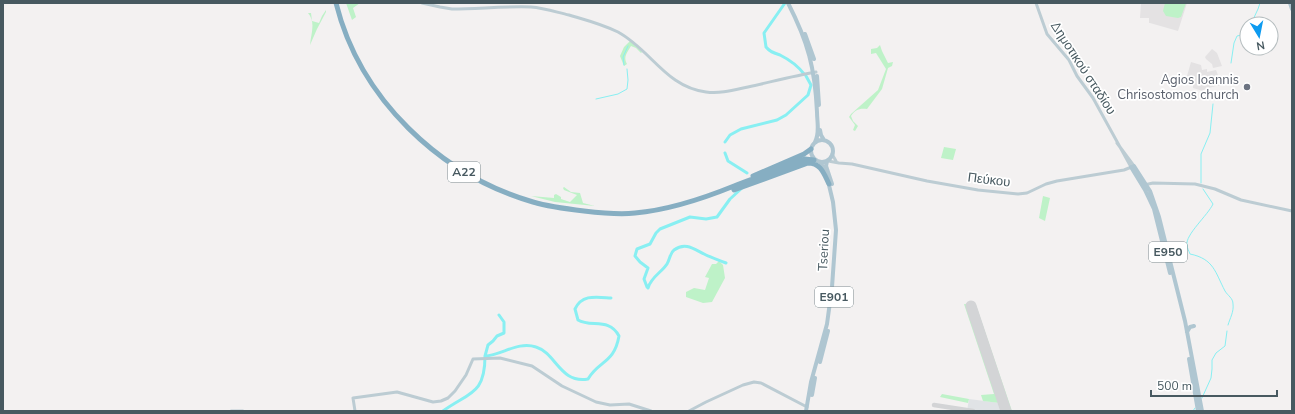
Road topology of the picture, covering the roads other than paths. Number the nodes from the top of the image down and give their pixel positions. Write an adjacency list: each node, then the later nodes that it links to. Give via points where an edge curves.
1 (422, 3): 8 (street, via 452,9 534,7 597,23 634,41 667,74 682,85 706,92 723,92)
2 (788, 3): 7 (main road)
3 (1036, 3): 11 (street, Δημοτικού σταδίου, via 1047,34 1069,60)
4 (1290, 3): 6 (main road)
5 (338, 5): 27 (highway, A22, via 358,59 380,96 427,146 462,171 499,190 545,206 593,212)
6 (1292, 9)
7 (792, 10): 8 (main road); 8 (main road, via 810,46)
8 (815, 72): 9 (main road, via 819,94 820,131); 10 (main road, via 818,126)
9 (824, 140): 10 (main road); 13 (main road, via 832,147)
10 (815, 142): 12 (main road)
11 (1117, 143): 17 (street); 19 (street)
12 (810, 149): 14 (main road); 27 (highway, A22, via 776,167 705,194)
13 (832, 154): 15 (main road); 18 (street)
14 (814, 160): 16 (main road); 27 (highway, A22, via 805,159 691,202)
15 (828, 161): 16 (main road); 18 (street, Πεύκου); 30 (main road, Tseriou / E901, via 826,166 837,211 835,277 830,325)
16 (820, 162): 22 (main road, Tseriou / E901)
17 (1128, 162): 19 (street); 20 (street)
18 (840, 163): 20 (street, Πεύκου, via 935,183 1018,194 1057,181)
19 (1132, 166): 20 (street, Πεύκου); 21 (main road); 24 (main road)
20 (1124, 170): 21 (street, via 1130,170)
21 (1134, 174): 24 (main road)
22 (829, 184): 27 (highway, via 819,166 806,163 723,194 660,211); 30 (main road, Tseriou / E901, via 836,230 832,287 827,324 811,382)
23 (1160, 184): 24 (street); 25 (street, via 1153,185); 26 (street, via 1196,184 1241,200)
24 (1144, 185): 25 (main road, E950); 36 (main road, E950, via 1154,209 1180,310)
25 (1150, 191): 29 (main road, E950, via 1159,217)
26 (1292, 211)
27 (636, 212)
28 (1194, 326): 29 (main road)
29 (1187, 332): 37 (main road, E950)
30 (808, 410): 35 (street, via 761,383 754,382 721,394)
31 (230, 411): 32 (street)
32 (243, 411)
33 (355, 411): 34 (street, via 353,398 397,392 433,402 443,401 464,379 473,359 500,358 532,366 563,386 599,403 629,404)
34 (651, 411)
35 (689, 411)
36 (1198, 411)
37 (1202, 411)

